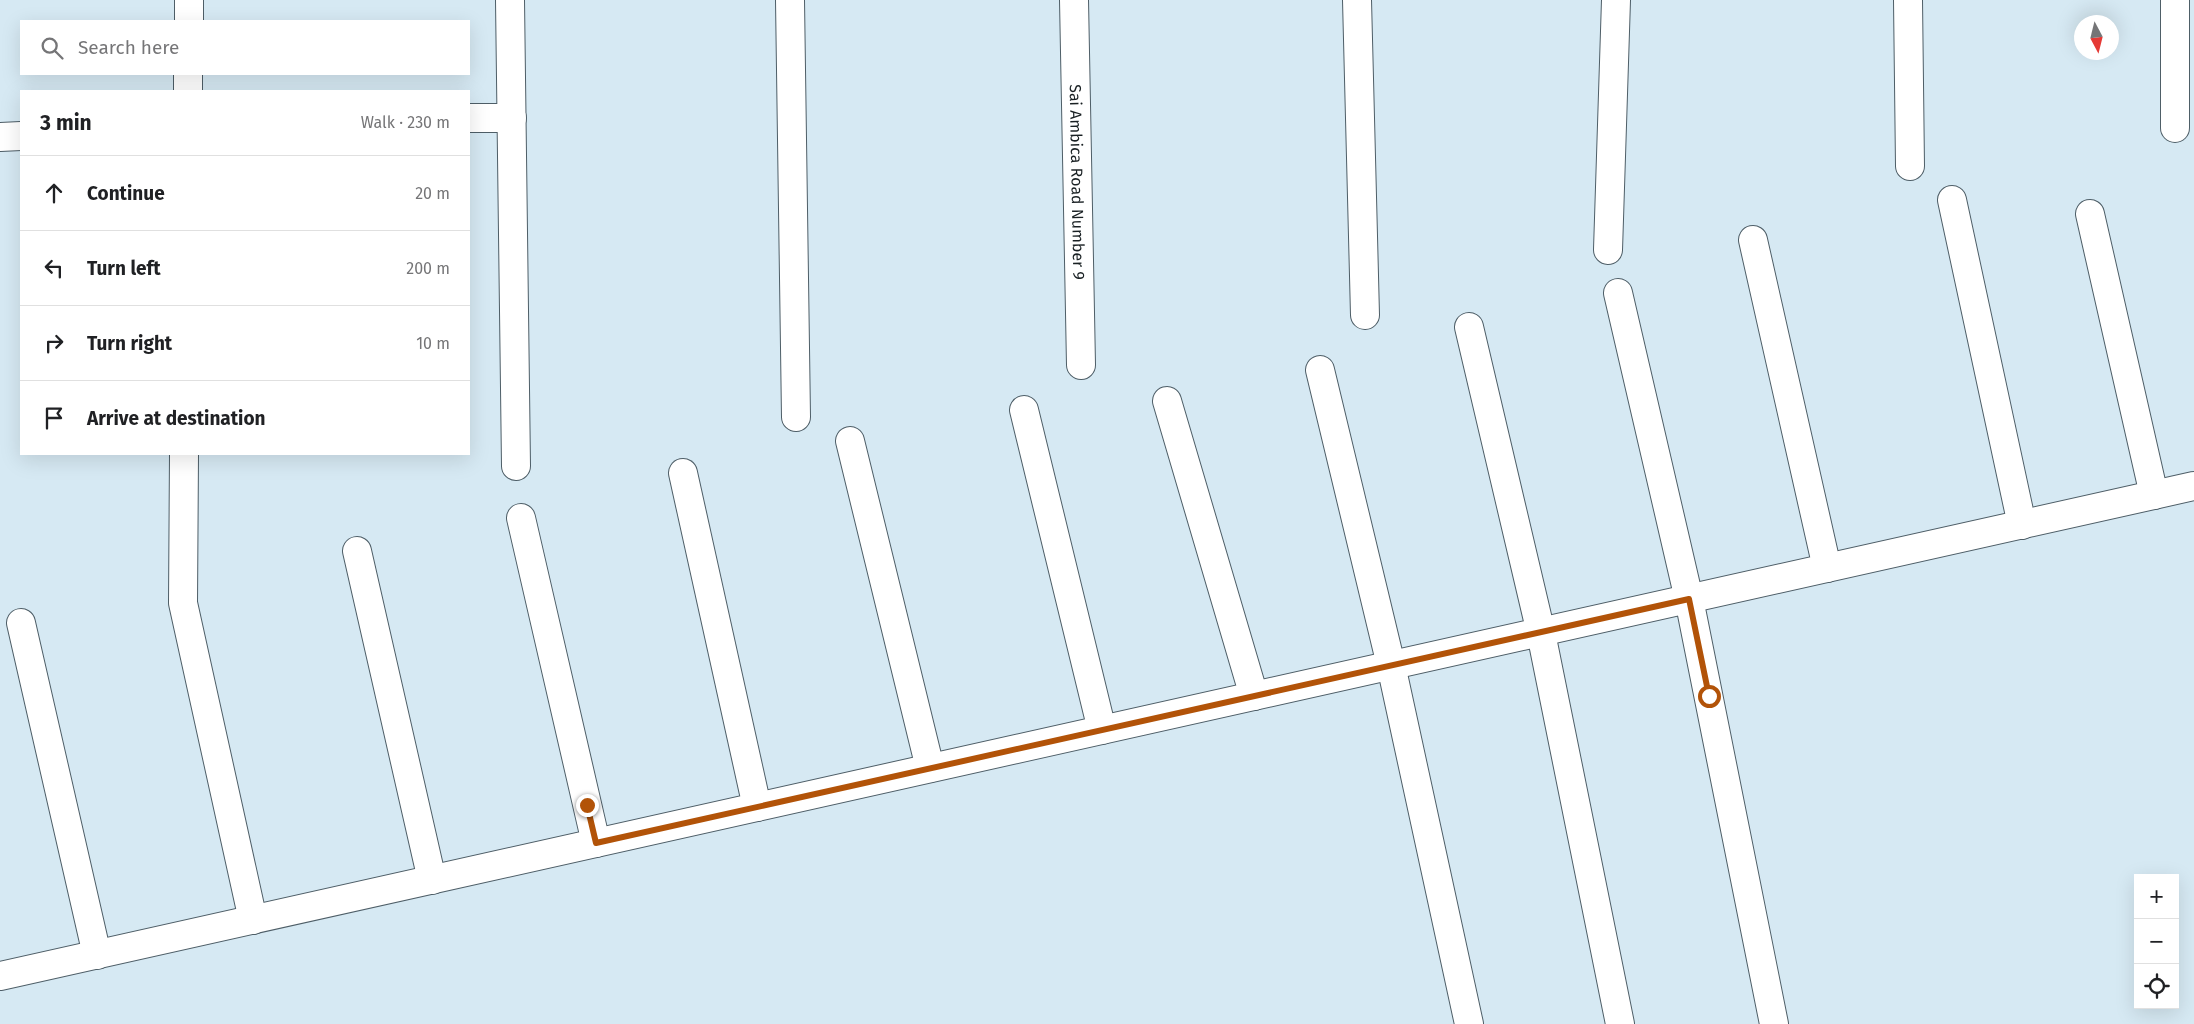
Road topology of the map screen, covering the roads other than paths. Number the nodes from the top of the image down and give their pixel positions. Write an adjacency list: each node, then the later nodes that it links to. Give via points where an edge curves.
1 (189, 0): 9 (street)
2 (510, 0): 13 (street)
3 (790, 0): 29 (street)
4 (1074, 0): 25 (street, Sai Ambica Road Number 9)
5 (1357, 0): 23 (street)
6 (1616, 0): 21 (street)
7 (1908, 0): 17 (street)
8 (2175, 0): 14 (street)
9 (189, 20)
10 (188, 75): 11 (street)
11 (188, 90)
12 (470, 118): 13 (street)
13 (512, 118): 32 (street)
14 (2175, 128)
15 (20, 136): 16 (street)
16 (0, 137)
17 (1910, 166)
18 (1952, 200): 37 (street)
19 (2090, 214): 35 (street)
20 (1753, 240): 39 (street)
21 (1608, 250)
22 (1618, 292): 40 (street)
23 (1365, 315)
24 (1469, 327): 42 (street)
25 (1081, 366)
26 (1320, 370): 43 (street)
27 (1167, 401): 44 (street)
28 (1024, 410): 45 (street)
29 (796, 417)
30 (850, 441): 46 (street)
31 (184, 455): 50 (street, via 183,603)
32 (516, 466)
33 (683, 472): 47 (street)
34 (2194, 486): 35 (street)
35 (2154, 495): 37 (street)
36 (521, 518): 48 (street)
37 (2022, 525): 39 (street)
38 (357, 551): 49 (street)
39 (1827, 568): 40 (street)
40 (1689, 599): 42 (street); 55 (street)
41 (21, 623): 51 (street)
42 (1541, 633): 43 (street); 54 (street)
43 (1391, 665): 44 (street); 53 (street)
44 (1254, 696): 45 (street)
45 (1102, 730): 46 (street)
46 (930, 768): 47 (street)
47 (757, 807): 48 (street)
48 (596, 843): 49 (street)
49 (432, 880): 50 (street)
50 (252, 920): 51 (street)
51 (96, 955): 52 (street)
52 (0, 976)
53 (1469, 1024)
54 (1620, 1024)
55 (1774, 1024)

